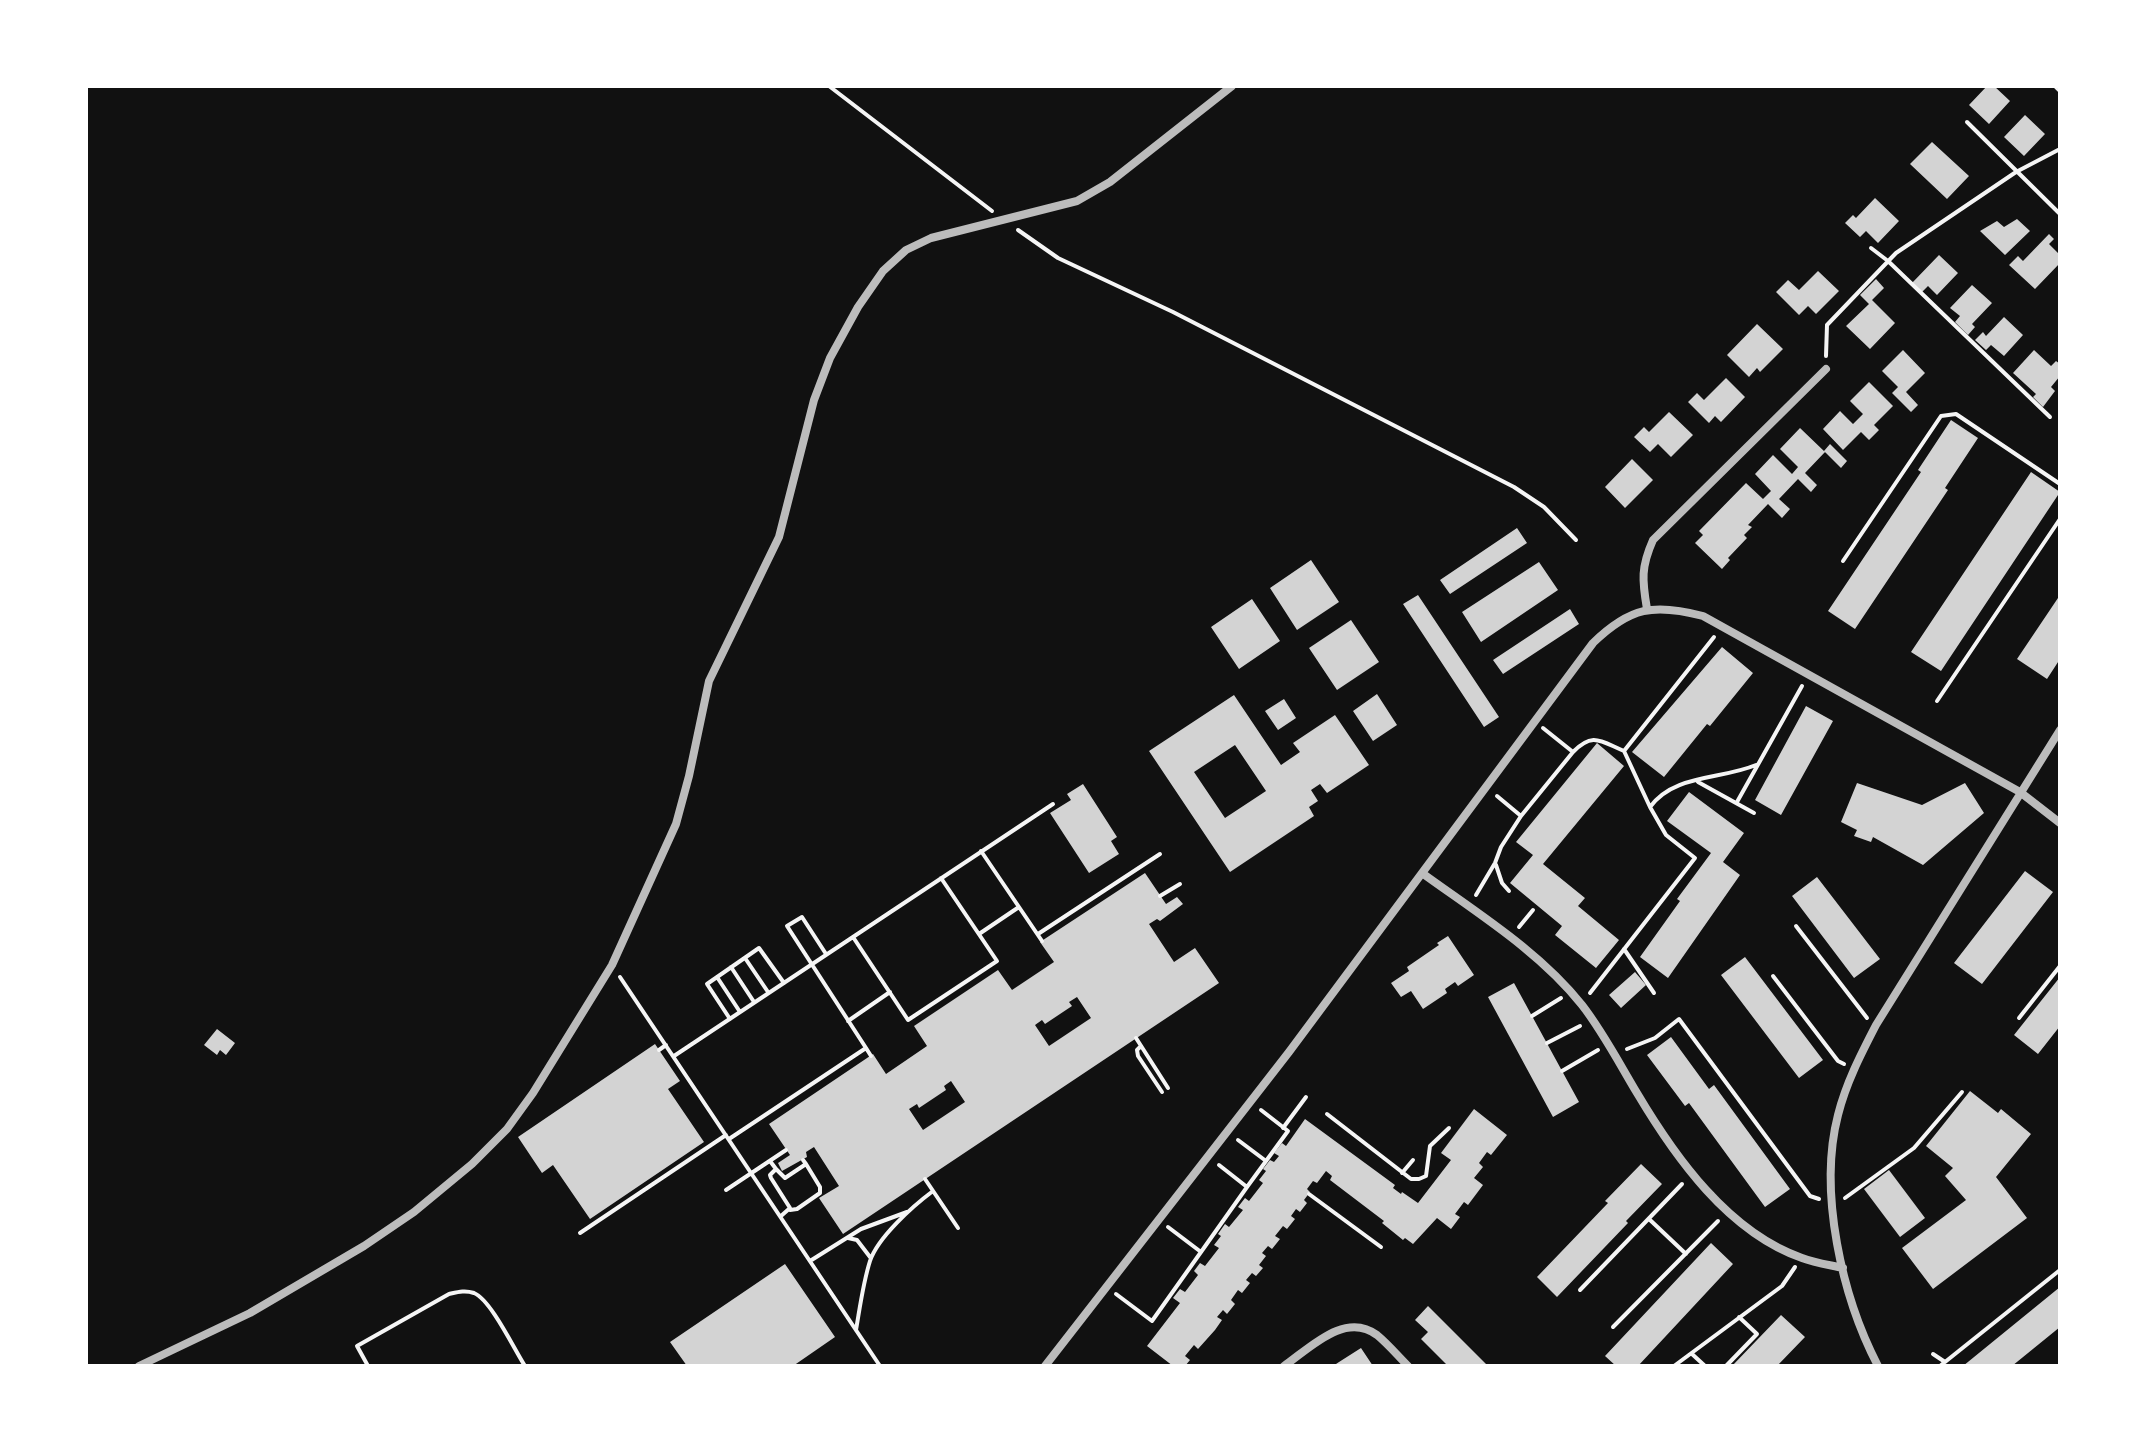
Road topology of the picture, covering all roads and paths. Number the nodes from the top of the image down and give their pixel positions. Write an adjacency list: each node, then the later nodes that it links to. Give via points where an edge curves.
1 (829, 86): 9 (path)
2 (1232, 86): 9 (street, via 1110,182 1077,201)
3 (2055, 86): 4 (path)
4 (2060, 91)
5 (1967, 122): 7 (path)
6 (2060, 149): 7 (path)
7 (2016, 172): 8 (path); 11 (path)
8 (2060, 214)
9 (1005, 221): 16 (path, via 1058,258 1514,487 1544,507); 58 (street, via 931,238 906,250 883,271 830,358 779,537 709,681 676,824)
10 (1871, 248): 11 (path)
11 (1888, 261): 12 (path, via 1827,325); 13 (path)
12 (1826, 369): 18 (street, via 1653,540 1642,576)
13 (2050, 417)
14 (2060, 484): 17 (path, via 1949,413 1941,416)
15 (2060, 519): 21 (path)
16 (1576, 540)
17 (1843, 561)
18 (1647, 609): 19 (street, via 1673,608); 22 (street, via 1611,626 1593,643)
19 (1722, 626): 20 (street); 24 (path)
20 (1809, 674): 26 (path); 29 (street)
21 (1937, 701)
22 (1535, 722): 25 (path); 28 (street)
23 (2060, 730): 29 (street)
24 (1624, 751): 25 (path, via 1596,739); 30 (path)
25 (1573, 752): 36 (path)
26 (1759, 762): 27 (path); 32 (path)
27 (1696, 781): 31 (path); 32 (path)
28 (1486, 787): 36 (path); 41 (street)
29 (2020, 792): 37 (street); 77 (street)
30 (1644, 796): 31 (path); 34 (path)
31 (1659, 796): 34 (path)
32 (1737, 802): 35 (path)
33 (1053, 804): 38 (path)
34 (1650, 807): 55 (path, via 1666,835 1695,858)
35 (1754, 813)
36 (1521, 816): 40 (path)
37 (2060, 823)
38 (981, 851): 42 (path); 46 (path)
39 (1160, 854): 51 (path)
40 (1495, 863): 44 (path); 47 (path)
41 (1422, 873): 47 (street); 94 (street)
42 (941, 878): 50 (path); 52 (path)
43 (1180, 884): 45 (path)
44 (1509, 891)
45 (1160, 896)
46 (1019, 907): 50 (path); 51 (path)
47 (1468, 907): 53 (street)
48 (1533, 910): 53 (path)
49 (1796, 926): 77 (path)
50 (979, 934): 65 (path, via 997,961 921,1012 908,1020)
51 (1038, 934): 54 (path)
52 (853, 937): 56 (path); 65 (path)
53 (1511, 938): 67 (street)
54 (1042, 941)
55 (1624, 949): 68 (path); 70 (path)
56 (826, 954): 59 (path); 59 (path, via 802,917 787,926)
57 (745, 958): 61 (path); 64 (path, via 759,948); 66 (path)
58 (612, 965): 81 (path); 141 (street, via 533,1093 472,1164 364,1246 250,1313)
59 (811, 965): 64 (path); 76 (path)
60 (2060, 966): 73 (path)
61 (731, 967): 63 (path); 69 (path)
62 (1773, 976): 88 (path, via 1838,1061)
63 (717, 977): 71 (path); 74 (path, via 707,984)
64 (784, 983): 66 (path)
65 (890, 992): 76 (path)
66 (769, 993): 69 (path)
67 (1571, 993): 70 (street); 72 (path)
68 (1654, 993)
69 (755, 1002): 71 (path)
70 (1581, 1004): 75 (street)
71 (740, 1012): 74 (path)
72 (1532, 1016)
73 (2019, 1018)
74 (730, 1019): 86 (path)
75 (1592, 1019): 79 (path); 80 (street)
76 (848, 1021): 83 (path)
77 (1876, 1025): 88 (street)
78 (1136, 1038): 82 (path)
79 (1547, 1043)
80 (1608, 1044): 85 (street); 89 (path)
81 (666, 1045): 84 (path); 86 (path)
82 (1141, 1046): 90 (path); 91 (path, via 1138,1056)
83 (866, 1048): 87 (path); 99 (path)
84 (659, 1050)
85 (1614, 1054): 108 (street); 114 (path, via 1655,1038 1679,1019 1810,1196)
86 (674, 1056): 99 (path)
87 (871, 1056)
88 (1853, 1069): 114 (street, via 1837,1117)
89 (1562, 1071)
90 (1168, 1088)
91 (1162, 1092)
92 (1962, 1092): 114 (path, via 1914,1148 1849,1197)
93 (1306, 1097): 96 (path)
94 (1250, 1102): 96 (path); 98 (street)
95 (1327, 1114): 107 (path)
96 (1283, 1128): 104 (path, via 1288,1131)
97 (1449, 1128): 107 (path, via 1430,1146 1426,1176 1411,1179)
98 (1227, 1132): 101 (street); 104 (path)
99 (728, 1137): 106 (path); 122 (path)
100 (786, 1150): 103 (path)
101 (1208, 1156): 110 (path); 120 (street)
102 (1413, 1160): 107 (path)
103 (770, 1161): 105 (path); 106 (path)
104 (1267, 1162): 110 (path)
105 (776, 1169): 115 (path, via 770,1175); 115 (path, via 785,1178 804,1162 820,1187 820,1193)
106 (751, 1173): 111 (path); 118 (path)
107 (1402, 1173)
108 (1692, 1173): 116 (street); 119 (path)
109 (925, 1179): 112 (path)
110 (1247, 1187): 125 (path)
111 (726, 1190)
112 (933, 1191): 117 (path); 121 (path)
113 (1309, 1194): 124 (path)
114 (1831, 1204): 130 (street)
115 (790, 1210): 118 (path)
116 (1728, 1210): 126 (path); 128 (street, via 1761,1238)
117 (910, 1211): 123 (path); 127 (path)
118 (780, 1216): 129 (path)
119 (1649, 1219): 126 (path); 133 (path)
120 (1158, 1220): 125 (path); 132 (street)
121 (958, 1228)
122 (580, 1233)
123 (846, 1238): 127 (path, via 857,1240); 129 (path)
124 (1381, 1247)
125 (1201, 1252): 132 (path, via 1152,1321)
126 (1686, 1254): 135 (path)
127 (871, 1258): 136 (path)
128 (1801, 1258): 130 (street); 134 (path, via 1782,1286)
129 (810, 1261): 136 (path)
130 (1843, 1268): 151 (street, via 1854,1312)
131 (2060, 1270): 139 (path)
132 (1106, 1287): 140 (street)
133 (1580, 1290)
134 (1739, 1317): 137 (path); 150 (path, via 1757,1334)
135 (1613, 1327)
136 (856, 1330): 144 (path)
137 (1691, 1354): 148 (path); 149 (path)
138 (1933, 1354): 139 (path)
139 (1945, 1362): 152 (path)
140 (1047, 1363): 145 (street)
141 (139, 1366)
142 (368, 1366): 143 (path, via 357,1346 449,1294 464,1291 478,1294)
143 (525, 1366)
144 (880, 1366)
145 (1058, 1366)
146 (1284, 1366): 147 (street, via 1333,1332 1363,1327)
147 (1408, 1366)
148 (1674, 1366)
149 (1705, 1366)
150 (1726, 1366)
151 (1878, 1366)
152 (1940, 1366)

